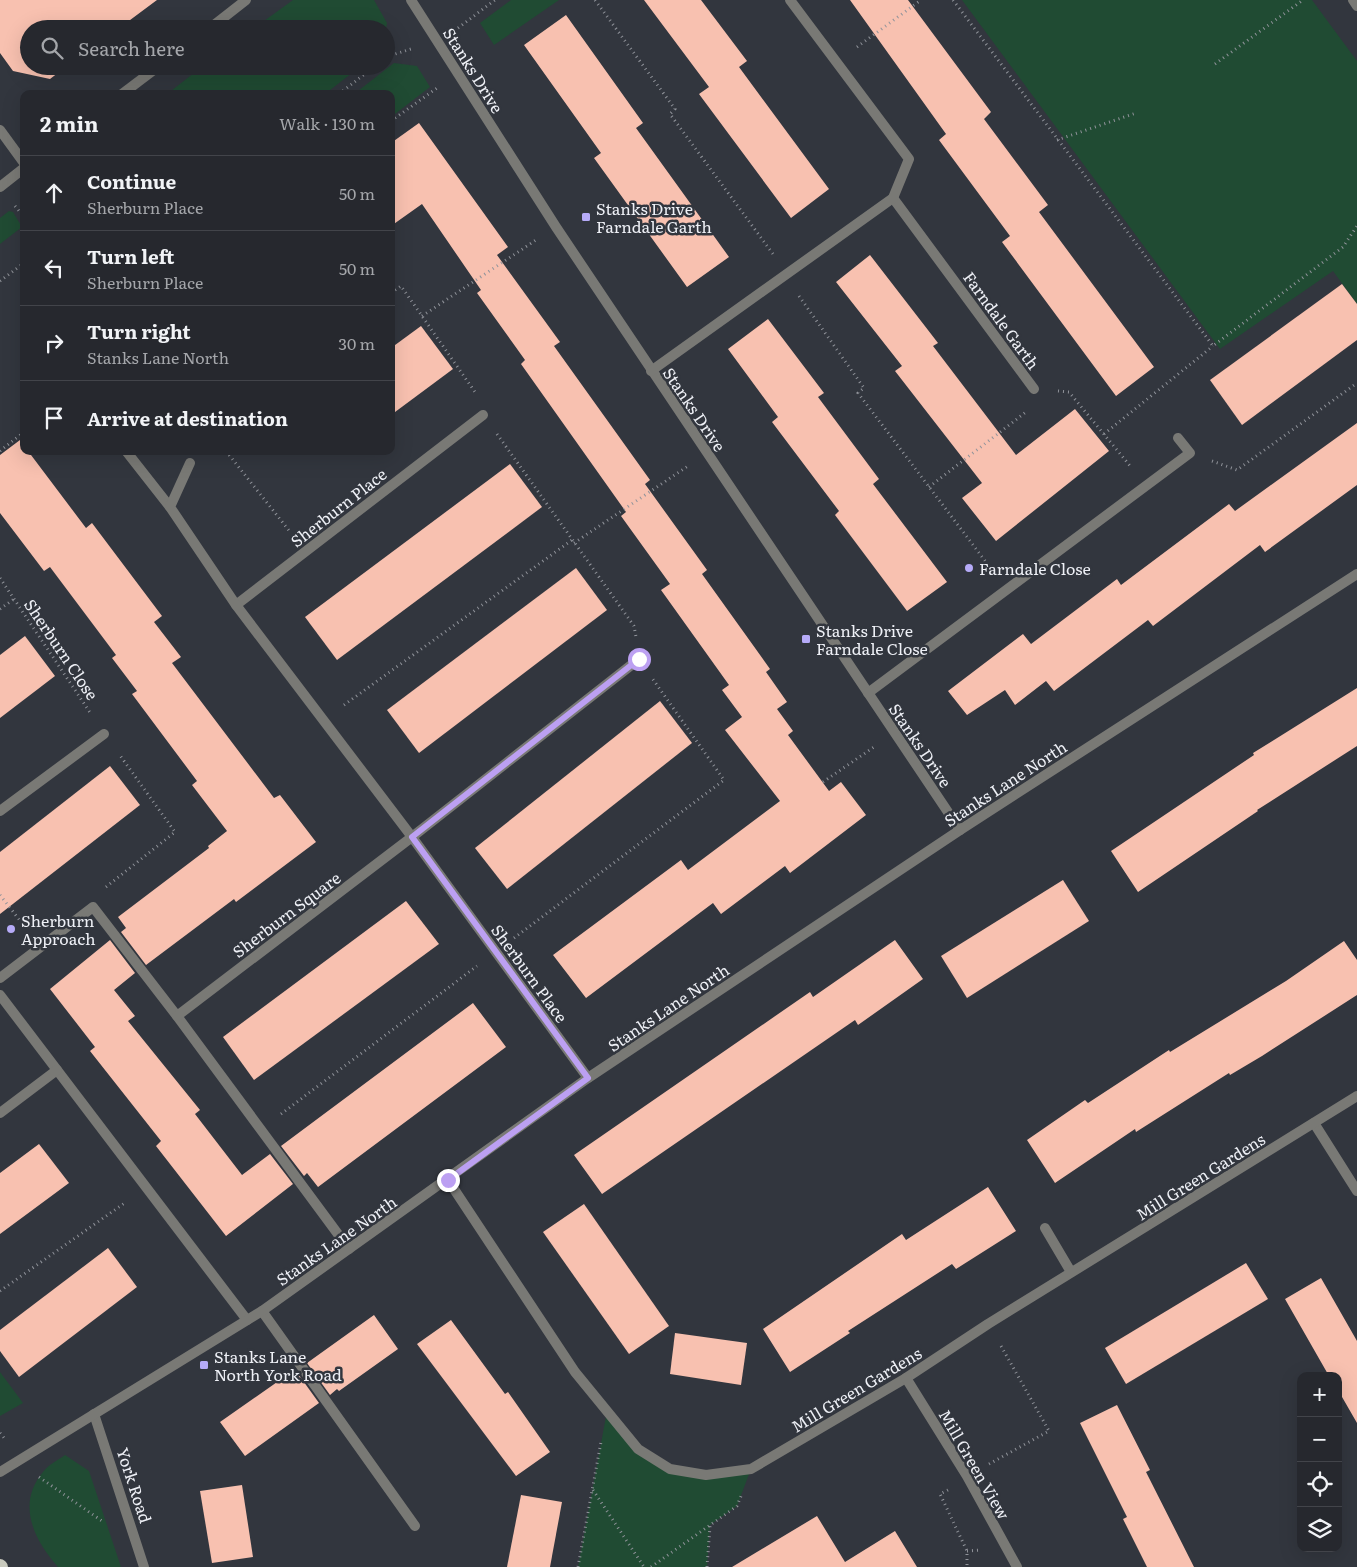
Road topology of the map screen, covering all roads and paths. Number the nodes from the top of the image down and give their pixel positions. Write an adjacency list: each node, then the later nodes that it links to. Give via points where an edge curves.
1 (246, 0): 9 (street)
2 (411, 0): 12 (street, Stanks Drive)
3 (790, 0): 10 (street)
4 (921, 0): 10 (path)
5 (952, 0): 20 (path)
6 (1303, 0): 11 (path)
7 (1353, 0): 8 (street)
8 (1357, 6)
9 (220, 20)
10 (836, 62): 24 (street, via 909,159)
11 (1215, 64)
12 (458, 74): 18 (path); 26 (street, Stanks Drive)
13 (147, 75): 15 (street)
14 (363, 75): 16 (path)
15 (127, 90)
16 (344, 90)
17 (1136, 113): 20 (path)
18 (395, 118)
19 (0, 130): 21 (street)
20 (1056, 140): 30 (path)
21 (20, 158)
22 (20, 171): 23 (street)
23 (0, 187)
24 (893, 198): 31 (street); 33 (street, Farndale Garth)
25 (1357, 226): 30 (path, via 1343,247)
26 (556, 227): 29 (path); 31 (street, Stanks Drive)
27 (20, 266): 28 (path)
28 (0, 281)
29 (422, 316)
30 (1213, 346): 35 (path)
31 (651, 371): 40 (street, Stanks Drive)
32 (1357, 383): 39 (path, via 1237,470)
33 (1034, 389): 35 (path, via 1069,392); 45 (path, Farndale Garth, via 1025,415)
34 (483, 415): 47 (street, Sherburn Place)
35 (1104, 434): 44 (path)
36 (20, 435): 38 (path)
37 (1178, 438): 39 (street)
38 (0, 451)
39 (1190, 453): 44 (street)
40 (706, 454): 54 (street, Stanks Drive); 55 (path, via 573,541)
41 (129, 455): 46 (street, Sherburn Place)
42 (229, 455): 47 (path)
43 (190, 463): 46 (street)
44 (1146, 485): 54 (street)
45 (929, 487)
46 (170, 507): 51 (street, Sherburn Place)
47 (306, 551): 51 (street, Sherburn Place)
48 (1357, 574): 60 (street, Stanks Lane North)
49 (0, 578): 50 (path, Sherburn Close)
50 (14, 599): 52 (path); 57 (path, Sherburn Close)
51 (236, 605): 55 (street, Sherburn Place)
52 (0, 609)
53 (639, 659): 61 (street)
54 (868, 693): 56 (street, Stanks Drive)
55 (323, 720): 61 (street, Sherburn Place)
56 (895, 732): 58 (path); 60 (street, Stanks Drive)
57 (104, 734): 59 (street); 63 (path, Sherburn Close, via 175,832 97,894)
58 (823, 782)
59 (0, 812)
60 (960, 830): 69 (street, Stanks Lane North)
61 (412, 837): 67 (street, Sherburn Square); 69 (street, Sherburn Place)
62 (0, 895): 64 (path)
63 (93, 907): 64 (street); 67 (street)
64 (42, 947): 65 (street)
65 (0, 978)
66 (0, 995): 68 (street)
67 (177, 1016): 77 (street)
68 (57, 1070): 71 (street); 74 (street)
69 (588, 1078): 73 (street, Stanks Lane North)
70 (1357, 1096): 72 (street, Mill Green Gardens)
71 (0, 1113)
72 (1314, 1123): 75 (street); 78 (street, Mill Green Gardens)
73 (448, 1180): 77 (street, Stanks Lane North); 84 (street, Mill Green Gardens, via 575,1372)
74 (146, 1188): 79 (path); 81 (street)
75 (1357, 1191)
76 (1046, 1228): 78 (street)
77 (349, 1249): 80 (street, Stanks Lane North)
78 (1071, 1272): 82 (street, Mill Green Gardens)
79 (0, 1291)
80 (262, 1311): 81 (street, Stanks Lane North); 93 (street)
81 (247, 1320): 85 (street, Stanks Lane North)
82 (988, 1324): 83 (street, Mill Green Gardens); 90 (path, via 1049,1431)
83 (906, 1378): 88 (street, Mill Green Gardens); 90 (street, Mill Green View)
84 (607, 1411): 88 (street, Mill Green Gardens, via 638,1449 670,1469 706,1475); 91 (path)
85 (94, 1414): 87 (street, Stanks Lane North); 94 (street, York Road)
86 (0, 1433): 87 (path)
87 (21, 1459): 89 (street, Stanks Lane North); 94 (path, via 39,1477)
88 (751, 1469): 92 (path, via 737,1506)
89 (0, 1472)
90 (967, 1476): 100 (path, via 940,1494 968,1551); 101 (street, Mill Green View)
91 (592, 1489): 96 (path); 97 (path)
92 (710, 1525): 98 (path); 99 (path)
93 (415, 1526)
94 (134, 1541): 95 (street, York Road)
95 (144, 1567)
96 (578, 1567)
97 (644, 1567)
98 (651, 1567)
99 (707, 1567)
100 (966, 1567)
101 (1016, 1567)

